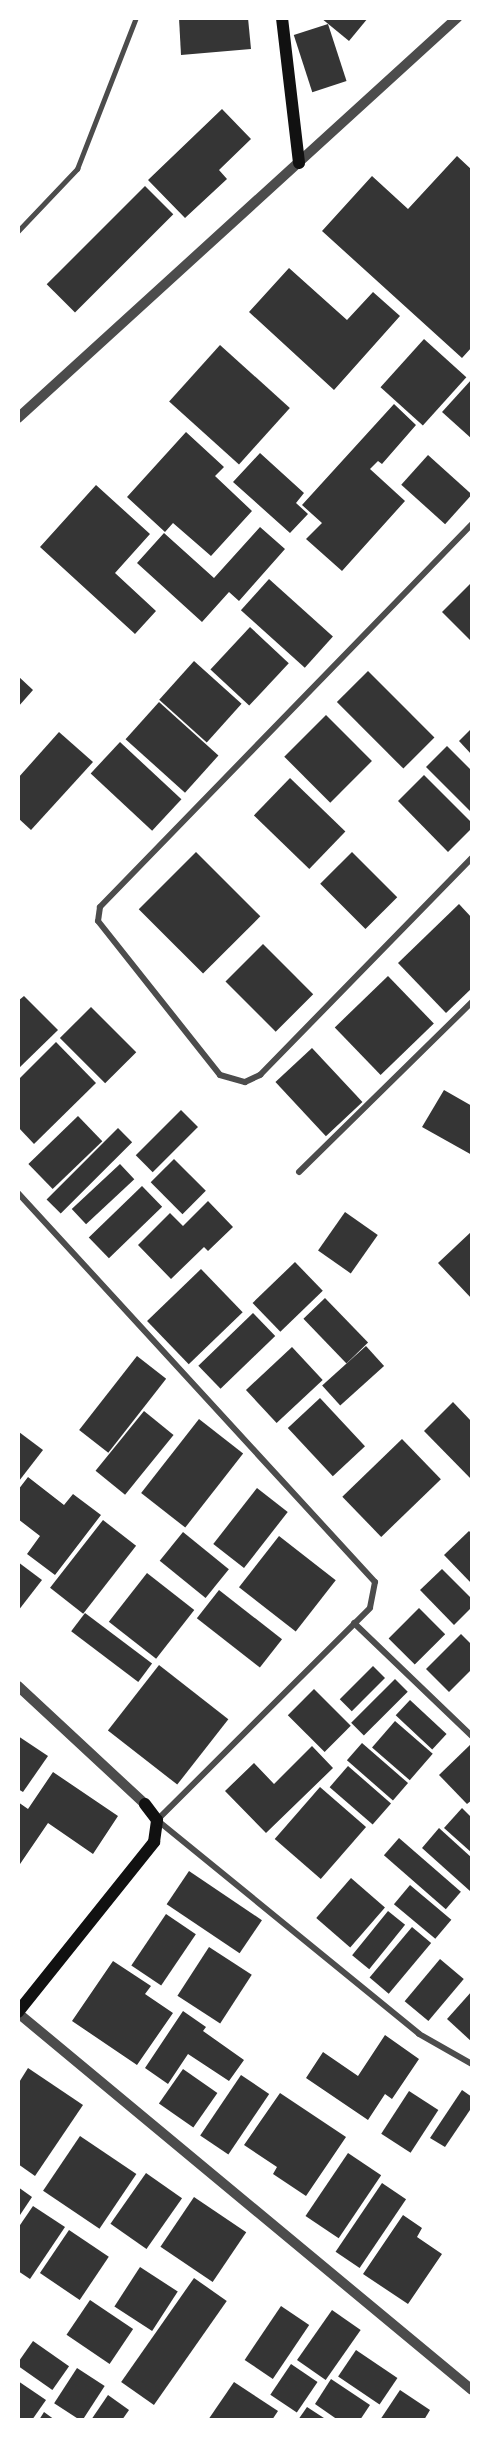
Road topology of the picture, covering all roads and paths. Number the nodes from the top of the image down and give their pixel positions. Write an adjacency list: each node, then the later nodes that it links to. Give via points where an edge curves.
1 (136, 18): 5 (lane, via 77,169)
2 (282, 18): 4 (main road)
3 (457, 18): 4 (street)
4 (298, 163): 6 (street)
5 (18, 231)
6 (18, 418)
7 (472, 524): 8 (street, via 97,911 98,921 220,1075 245,1082 260,1075)
8 (472, 858)
9 (472, 1002): 10 (street)
10 (299, 1172)
11 (18, 1193): 12 (street, via 375,1582 374,1600)
12 (354, 1623): 14 (street); 16 (street)
13 (18, 1686): 15 (street)
14 (472, 1736)
15 (145, 1804): 16 (main road)
16 (157, 1820): 17 (main road, via 154,1842); 18 (street, via 419,2034)
17 (18, 2013): 19 (street)
18 (472, 2064)
19 (472, 2390)

